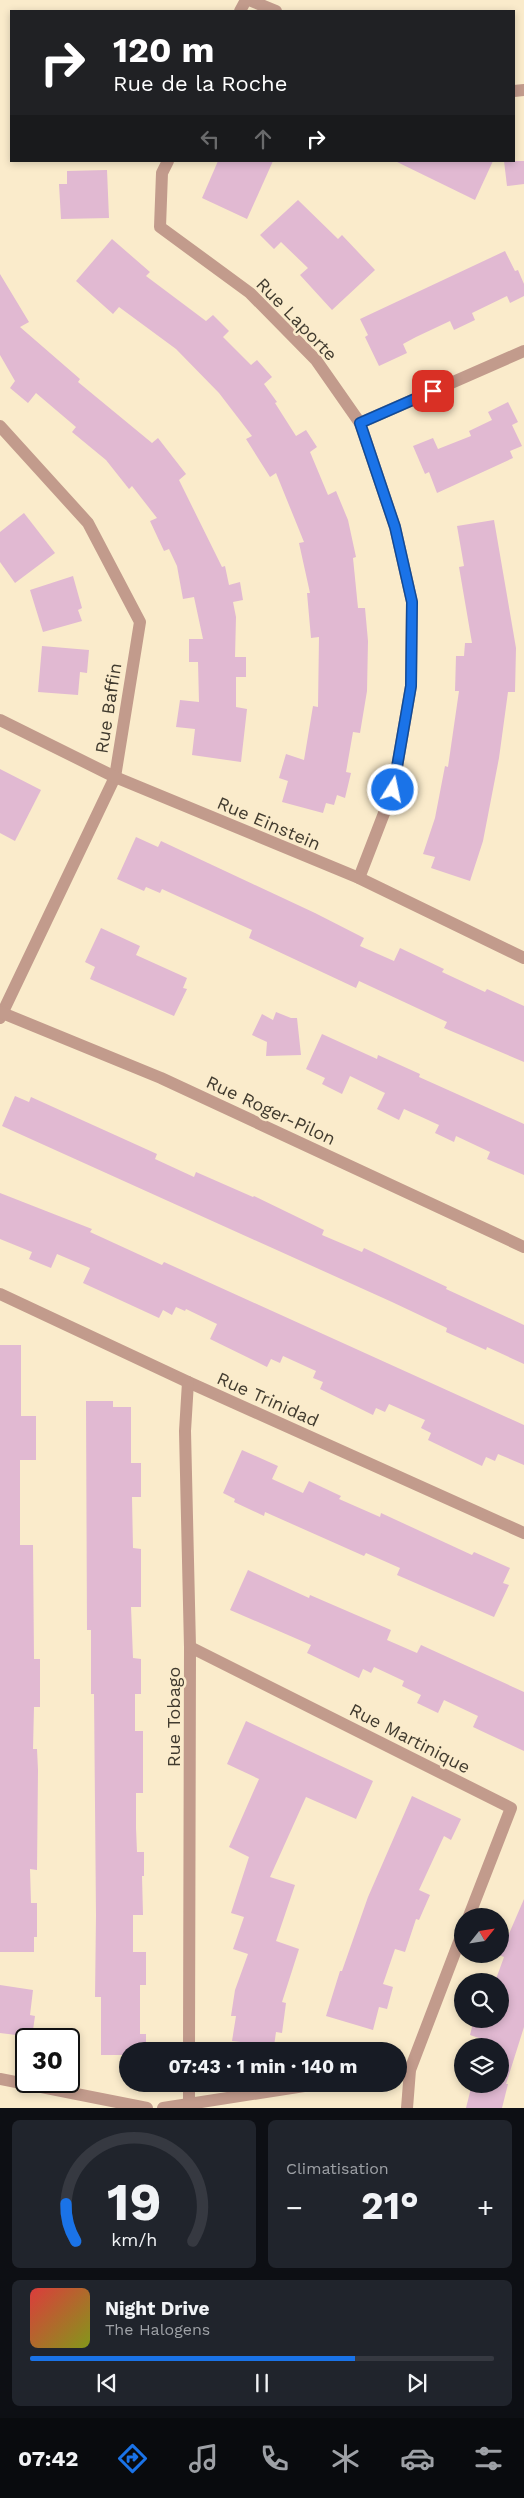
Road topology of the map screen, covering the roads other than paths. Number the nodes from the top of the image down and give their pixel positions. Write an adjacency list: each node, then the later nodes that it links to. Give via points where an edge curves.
1 (247, 0): 2 (street)
2 (273, 10)
3 (168, 162): 5 (street, Rue Laporte, via 162,173 160,227 250,293 316,360)
4 (524, 351): 5 (street)
5 (360, 423): 9 (street, Rue Laporte, via 395,527 412,602 411,686 393,790)
6 (0, 426): 8 (street, Rue Baffin, via 88,523 140,622)
7 (0, 720): 8 (street, Rue Einstein)
8 (115, 777): 9 (street, Rue Einstein); 11 (street, Rue Baffin)
9 (359, 878): 10 (street, Rue Einstein)
10 (524, 958)
11 (1, 1015): 12 (street, Rue Roger-Pilon, via 161,1078)
12 (524, 1246)
13 (0, 1294): 14 (street, Rue Trinidad)
14 (188, 1382): 15 (street, Rue Trinidad); 16 (street, Rue Tobago, via 185,1430)
15 (524, 1532)
16 (190, 1648): 17 (street, Rue Martinique, via 511,1808); 19 (street, Rue Tobago)
17 (472, 1908)
18 (454, 1953): 20 (street)
19 (189, 2042)
20 (407, 2064)
21 (0, 2079): 26 (street)
22 (189, 2092): 25 (street)
23 (264, 2092): 25 (street)
24 (406, 2092): 28 (street)
25 (189, 2103): 27 (street)
26 (147, 2108)
27 (163, 2108)
28 (407, 2108)

